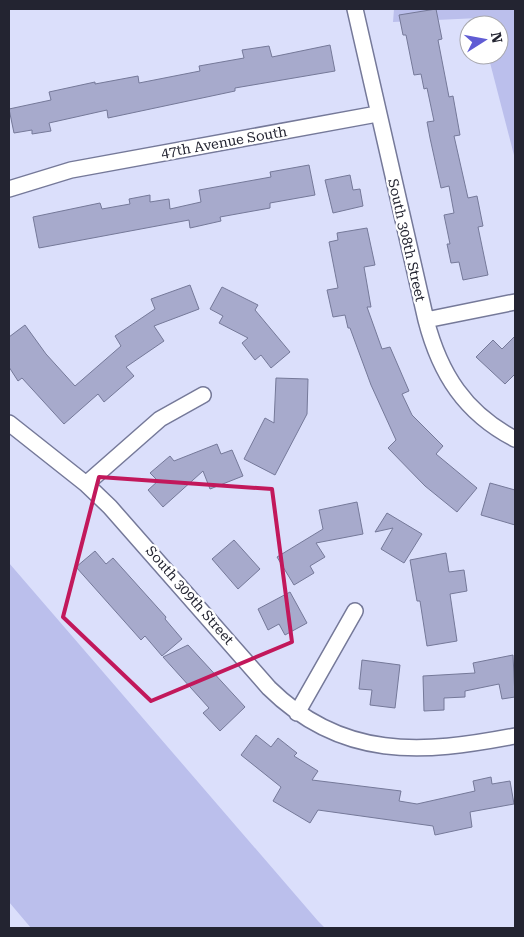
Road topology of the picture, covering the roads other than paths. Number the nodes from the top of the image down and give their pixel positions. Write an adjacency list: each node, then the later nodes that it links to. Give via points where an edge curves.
1 (355, 9): 2 (street, South 308th Street)
2 (377, 114): 3 (street, 47th Avenue South, via 71,170); 5 (street, South 308th Street)
3 (9, 190)
4 (515, 302): 5 (street)
5 (426, 320): 8 (street, South 308th Street, via 437,359 456,390 485,420)
6 (203, 395): 9 (street, via 160,419)
7 (9, 423): 9 (street, South 309th Street)
8 (515, 439)
9 (86, 484): 11 (street, South 309th Street, via 130,528 269,688)
10 (355, 610): 11 (street)
11 (297, 713): 12 (street, South 309th Street, via 331,731 404,749 444,748)
12 (515, 736)

